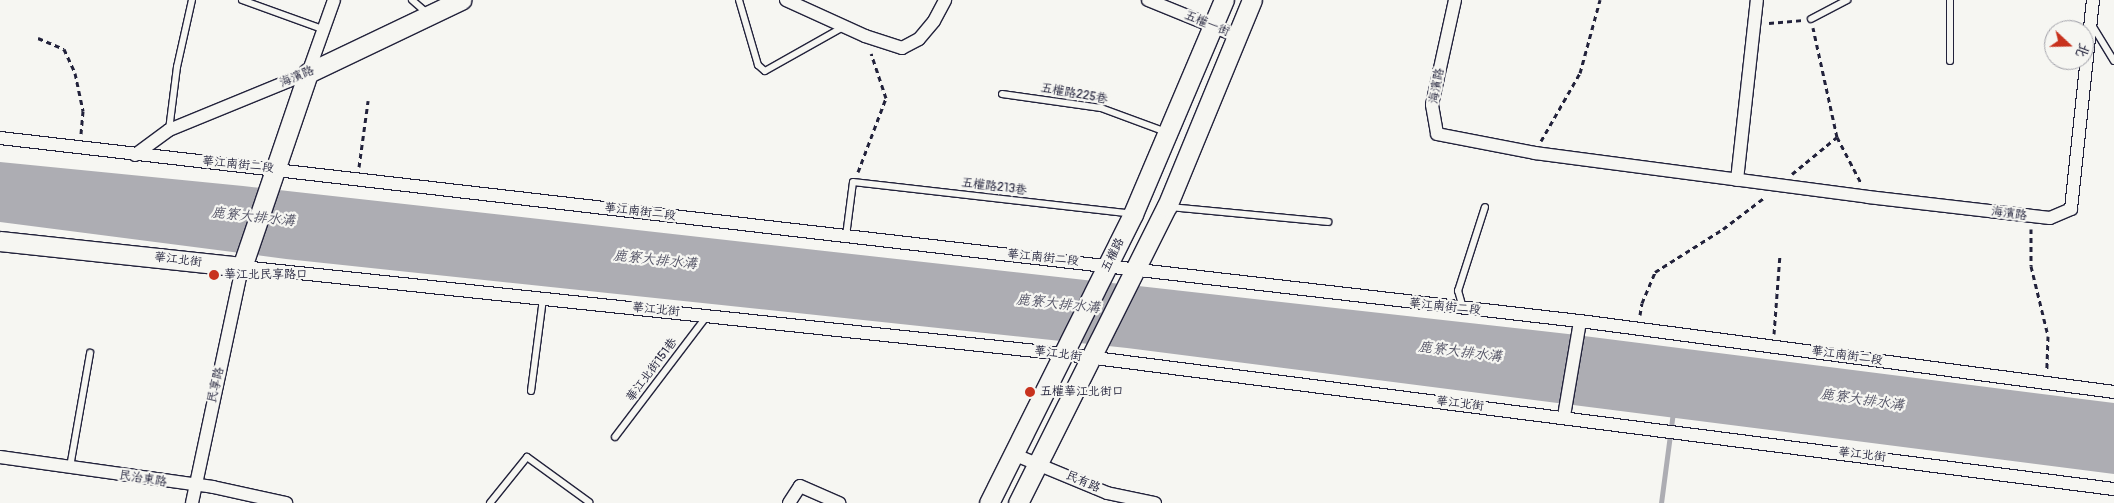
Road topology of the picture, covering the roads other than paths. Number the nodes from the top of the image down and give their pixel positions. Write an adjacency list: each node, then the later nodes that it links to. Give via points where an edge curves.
1 (192, 0): 30 (lane, via 177,67)
2 (242, 0): 22 (lane)
3 (334, 0): 22 (street)
4 (412, 0): 17 (lane)
5 (461, 0): 17 (street, 海濱路)
6 (739, 0): 20 (lane, via 758,64 765,71)
7 (786, 0): 20 (street)
8 (945, 0): 20 (street, via 919,39 902,48)
9 (1148, 0): 21 (street, 五權一街)
10 (1224, 0): 21 (street, 五權路)
11 (1252, 0): 24 (street)
12 (1455, 0): 35 (street, 海濱路, via 1432,105 1437,134 1535,152)
13 (1757, 0): 35 (street)
14 (1847, 0): 18 (lane)
15 (1950, 0): 26 (lane)
16 (2093, 0): 19 (street, 海濱路)
17 (430, 15): 28 (street, 海濱路)
18 (1811, 19)
19 (2091, 20)
20 (845, 26)
21 (1214, 27): 24 (street, 五權一街); 31 (street, 五權路)
22 (322, 28): 28 (street)
23 (2094, 29): 25 (lane)
24 (1239, 37): 36 (street)
25 (2114, 61)
26 (1950, 62)
27 (2086, 70): 35 (street, 海濱路, via 2071,209 2050,218)
28 (308, 73): 30 (street, 海濱路); 34 (street)
29 (1002, 94): 31 (lane, 五權路225巷, via 1101,108)
30 (169, 130): 33 (street, 海濱路)
31 (1170, 134): 38 (street, 五權路)
32 (0, 138): 33 (street, 華江南街二段)
33 (136, 155): 34 (street, 華江南街二段)
34 (275, 168): 40 (street, 華江南街二段); 42 (street)
35 (1737, 180)
36 (1167, 206): 39 (lane); 44 (street)
37 (1485, 207): 46 (lane, via 1458,291)
38 (1133, 214): 40 (lane, 五權路213巷, via 853,182); 43 (street, 五權路)
39 (1328, 222)
40 (846, 236): 43 (street, 華江南街二段)
41 (0, 241): 42 (street, 華江北街)
42 (242, 268): 45 (street, 華江北街); 60 (street, 民享路)
43 (1104, 273): 44 (street, 華江南街二段); 49 (street, 五權路)
44 (1133, 277): 46 (street, 華江南街二段); 51 (street)
45 (543, 298): 47 (street, 華江北街); 52 (lane)
46 (1464, 310): 48 (street, 華江南街二段)
47 (707, 316): 49 (street, 華江北街); 55 (lane, 華江北街151巷)
48 (1579, 327): 53 (street, 華江南街二段, via 1638,330); 54 (street)
49 (1066, 349): 51 (street, 華江北街); 56 (street, 五權路)
50 (90, 354): 59 (lane)
51 (1094, 355): 54 (street, 華江北街); 58 (street)
52 (531, 391)
53 (2114, 392)
54 (1564, 412): 61 (street, 華江北街)
55 (615, 438)
56 (1013, 454): 58 (street, 民有路); 68 (street, 五權路)
57 (0, 457): 59 (street, 民治東路)
58 (1038, 463): 69 (street); 70 (street, 民有路, via 1107,493)
59 (70, 467): 60 (street, 民治東路)
60 (193, 487): 63 (street, 民享路); 64 (street, 民治東路, via 242,492)
61 (2114, 489)
62 (589, 502): 65 (lane, via 527,457)
63 (192, 503)
64 (286, 503)
65 (490, 503)
66 (789, 503): 67 (street, via 800,486)
67 (839, 503)
68 (989, 503)
69 (1018, 503)
70 (1154, 503)

